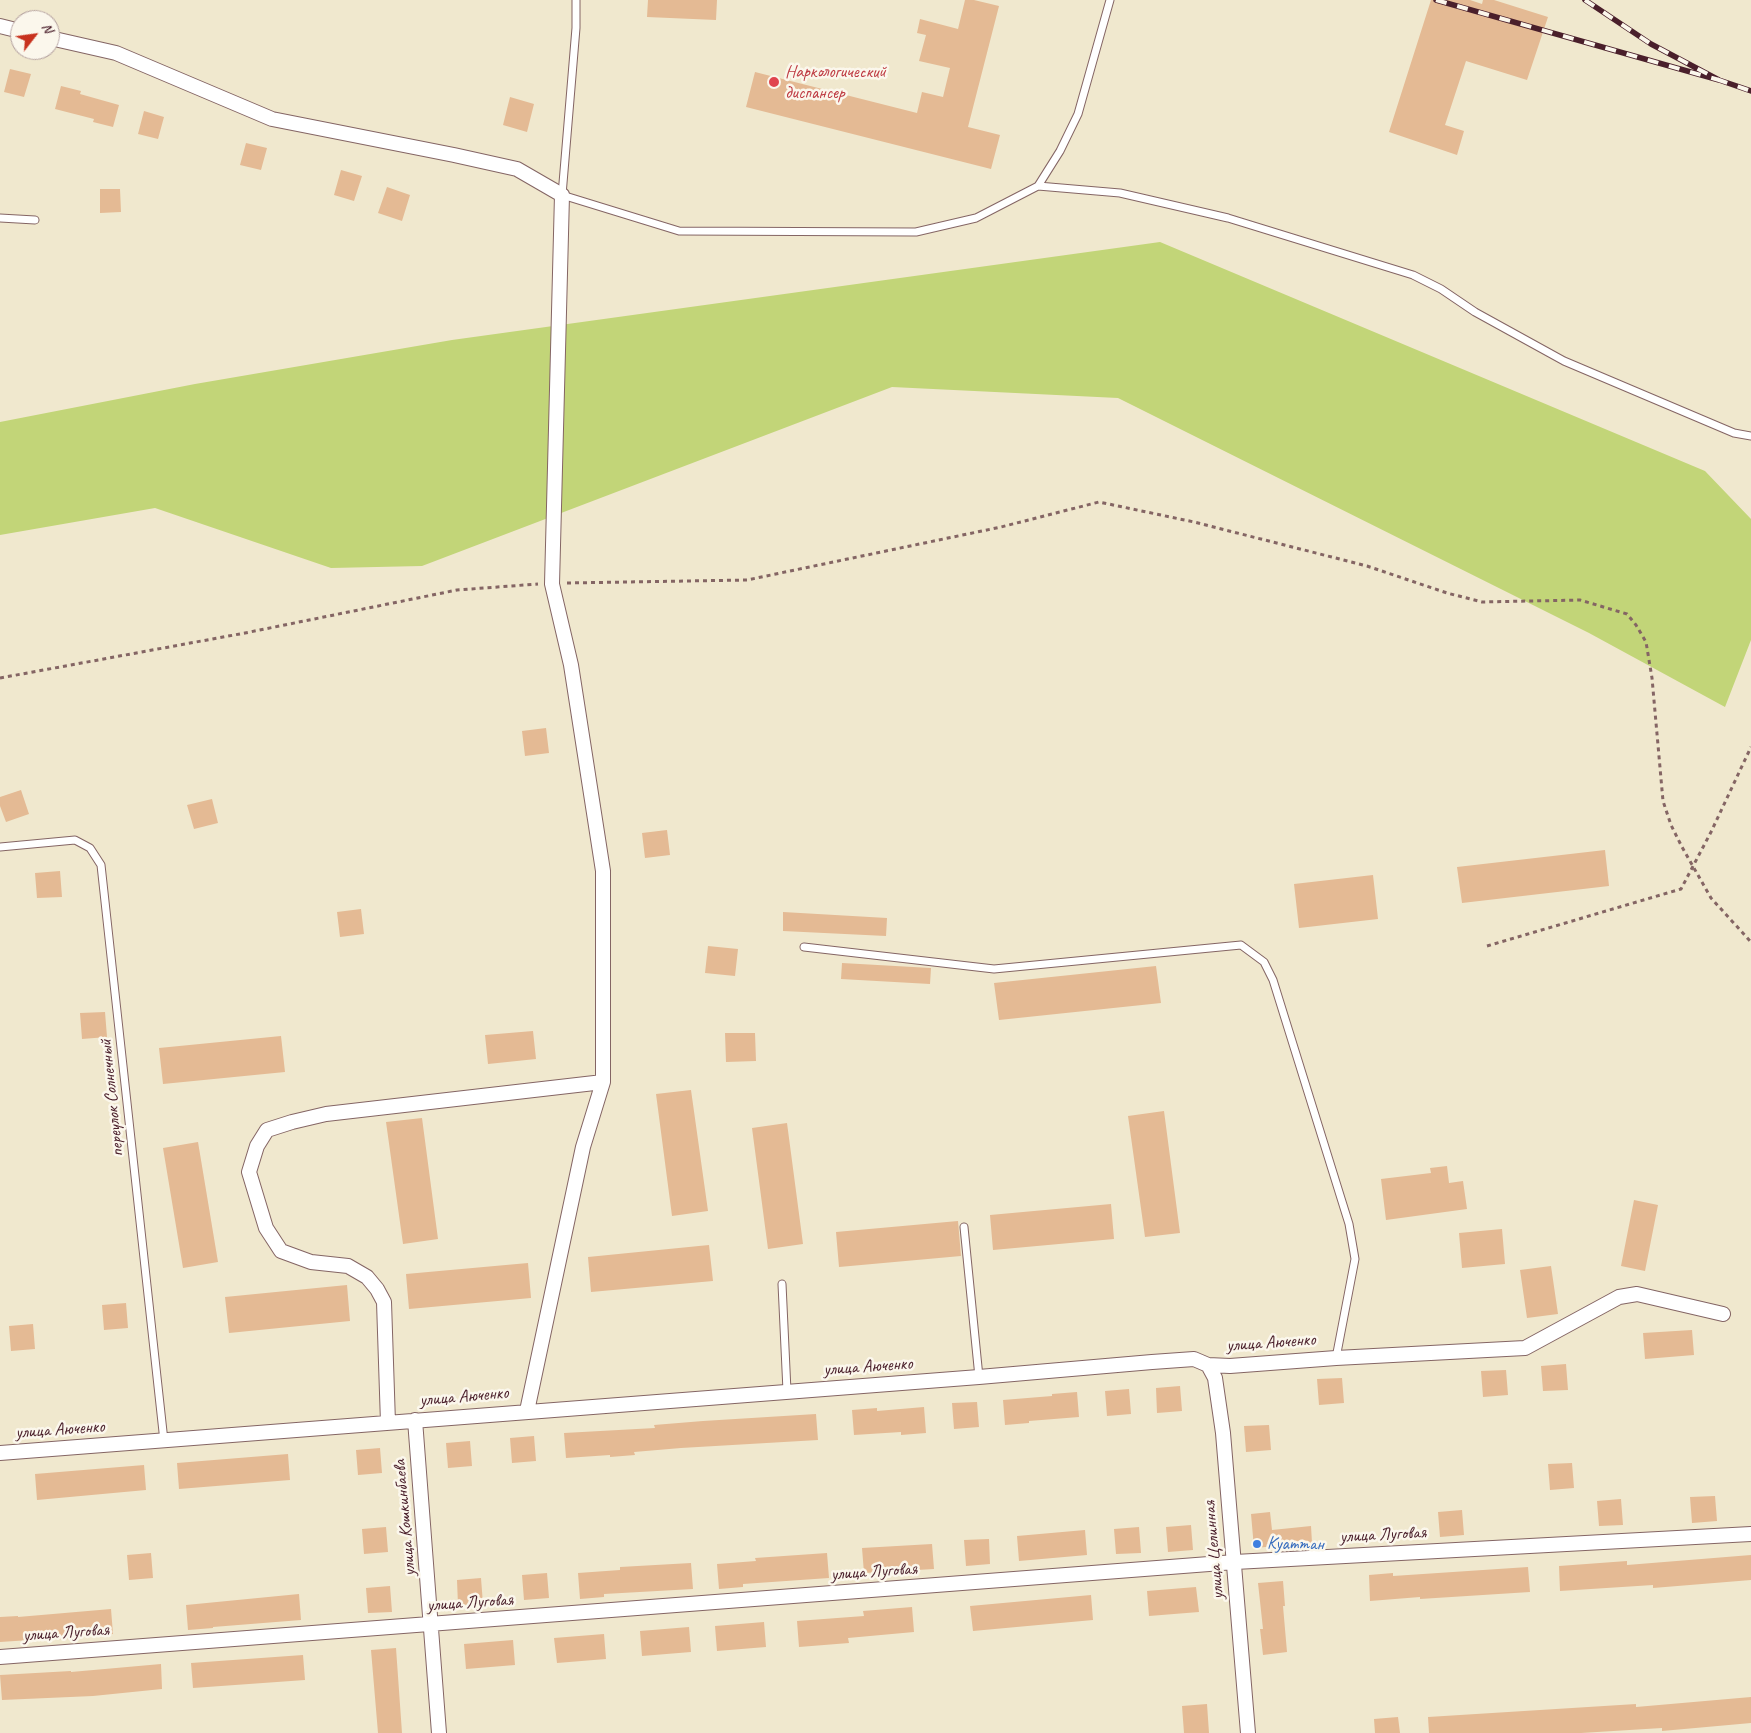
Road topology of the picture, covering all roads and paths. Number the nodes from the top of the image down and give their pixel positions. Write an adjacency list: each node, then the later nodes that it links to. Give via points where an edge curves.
1 (576, 0): 5 (lane)
2 (1110, 0): 4 (lane, via 1078,114)
3 (60, 40): 5 (street, via 116,53 272,119 517,169)
4 (1038, 186): 5 (lane, via 976,218 916,232 679,231); 8 (lane, via 1120,192 1219,216 1414,275 1564,361 1734,432)
5 (562, 194): 9 (street)
6 (0, 218): 7 (lane)
7 (35, 220)
8 (1751, 436)
9 (552, 584): 10 (path, via 457,590); 13 (path, via 747,580 1001,527 1099,502 1194,522 1367,566 1482,602 1580,600 1627,614 1646,642 1663,801 1671,825); 17 (street, via 571,665 604,871)
10 (0, 678)
11 (1751, 747): 13 (path)
12 (0, 847): 28 (lane, переулок Солнечный, via 75,840 90,848 101,865)
13 (1693, 866): 14 (path, via 1711,898); 15 (path, via 1681,889)
14 (1751, 942)
15 (1487, 946)
16 (804, 947): 21 (lane, via 994,969 1241,945 1264,962 1273,980 1349,1224 1355,1259)
17 (603, 1082): 25 (street, via 583,1147); 27 (street, via 326,1114 267,1130 257,1146 249,1172 266,1228 282,1251 311,1262 348,1266 367,1277 384,1302)
18 (964, 1226): 23 (lane)
19 (782, 1284): 24 (lane)
20 (1723, 1314): 21 (street, улица Аюченко, via 1637,1294 1619,1297 1525,1348)
21 (1336, 1358): 22 (street, улица Аюченко)
22 (1208, 1365): 23 (street, улица Аюченко, via 1194,1359); 31 (street, улица Целинная, via 1220,1404)
23 (979, 1377): 24 (street, улица Аюченко)
24 (787, 1391): 25 (street, улица Аюченко)
25 (527, 1411): 26 (street, улица Аюченко)
26 (415, 1420): 27 (street, улица Аюченко); 32 (street, улица Кошкинбаева)
27 (388, 1423): 28 (street, улица Аюченко)
28 (164, 1441): 29 (street, улица Аюченко)
29 (0, 1453)
30 (1751, 1534): 31 (street, улица Луговая)
31 (1234, 1562): 32 (street, улица Луговая); 35 (street, улица Целинная)
32 (432, 1624): 33 (street, улица Луговая); 34 (street, улица Кошкинбаева)
33 (0, 1657)
34 (439, 1733)
35 (1248, 1733)

